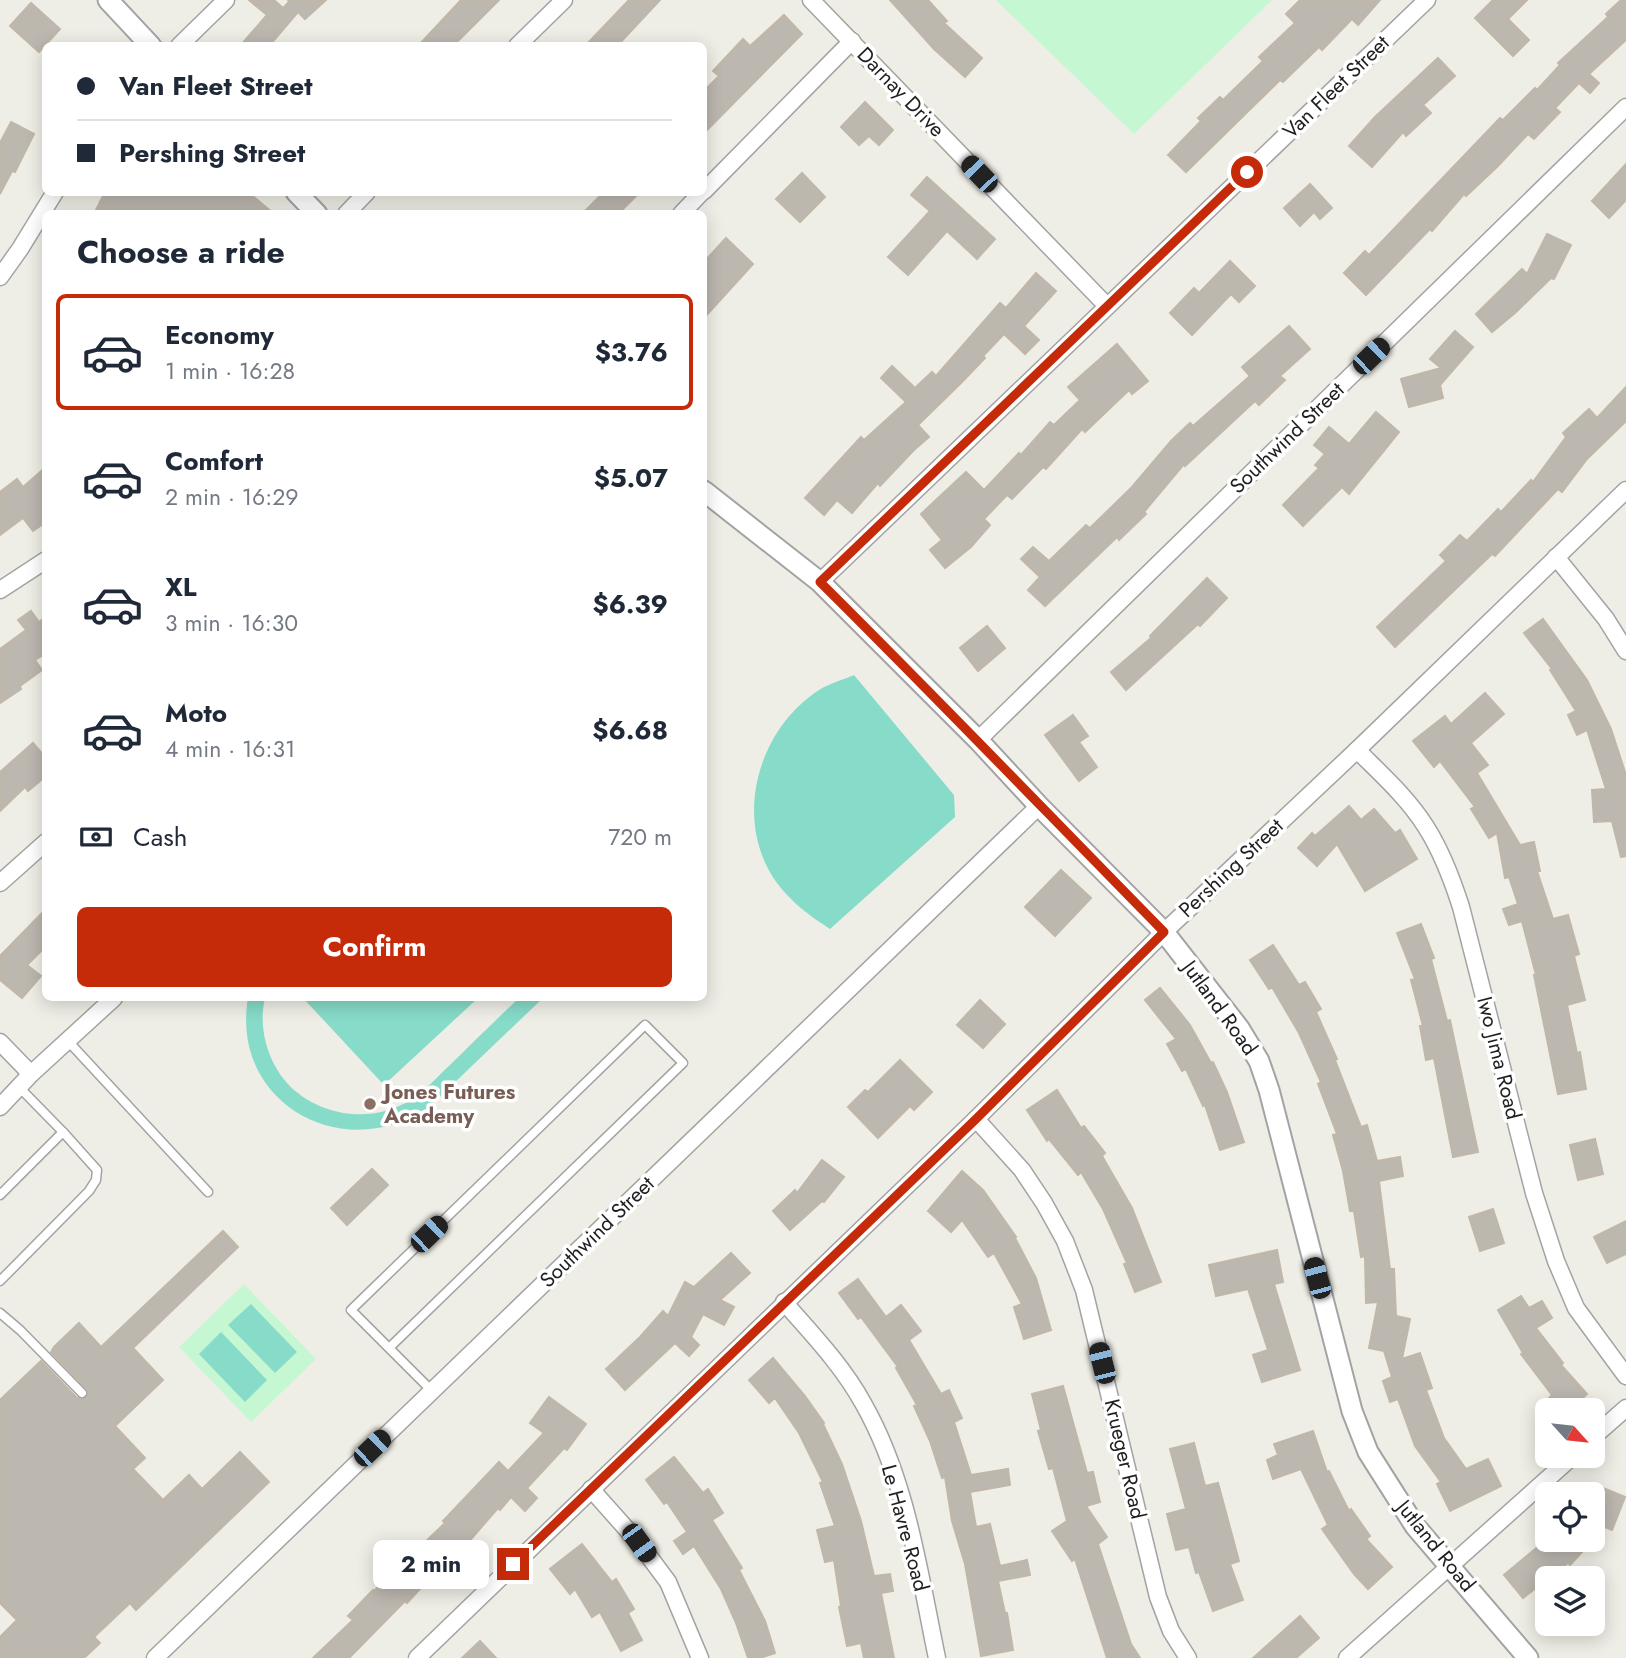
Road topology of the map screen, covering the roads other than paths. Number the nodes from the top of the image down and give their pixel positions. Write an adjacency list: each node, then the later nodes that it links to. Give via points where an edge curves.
1 (108, 0): 7 (street)
2 (226, 0): 8 (street)
3 (564, 0): 9 (street)
4 (811, 0): 6 (street, Darnay Drive)
5 (1427, 0): 20 (street, Van Fleet Street)
6 (852, 41): 11 (street); 20 (street, Darnay Drive)
7 (146, 42)
8 (183, 42)
9 (521, 42)
10 (1626, 107): 28 (street, Southwind Street)
11 (707, 188)
12 (300, 196): 15 (street)
13 (363, 196): 16 (street)
14 (699, 196): 17 (street)
15 (313, 210)
16 (350, 210)
17 (685, 210)
18 (42, 213): 19 (street)
19 (0, 277)
20 (1107, 306): 25 (street, Van Fleet Street)
21 (1626, 490): 23 (street, Pershing Street)
22 (707, 493): 25 (street, Jutland Road)
23 (1556, 556): 27 (street); 29 (street, Pershing Street)
24 (42, 564): 26 (street)
25 (820, 582): 28 (street, Jutland Road)
26 (0, 590)
27 (1626, 651)
28 (978, 740): 30 (street, Jutland Road)
29 (1357, 750): 33 (street, Pershing Street); 48 (street, Iwo Jima Road, via 1405,798 1448,868 1556,1261 1576,1308)
30 (1039, 806): 33 (street, Jutland Road); 49 (street, Southwind Street)
31 (42, 846): 32 (street)
32 (0, 883)
33 (1164, 932): 40 (street, Pershing Street); 55 (street, Jutland Road, via 1259,1061 1352,1411 1368,1452 1392,1490 1415,1526)
34 (111, 1001): 35 (street)
35 (68, 1041): 37 (street); 42 (lane)
36 (0, 1042): 37 (street)
37 (31, 1074): 38 (street)
38 (19, 1087): 39 (street); 41 (lane)
39 (0, 1107)
40 (976, 1119): 45 (street, Pershing Street); 60 (street, Krueger Road, via 1022,1170 1065,1241 1084,1290 1158,1597)
41 (63, 1132): 43 (lane); 44 (lane, via 97,1170 96,1180)
42 (208, 1192)
43 (0, 1195)
44 (0, 1281)
45 (784, 1302): 54 (street, Pershing Street); 59 (street, Le Havre Road, via 864,1404 893,1470)
46 (0, 1313): 50 (lane)
47 (389, 1348): 47 (lane, via 683,1063 645,1025 351,1310); 49 (lane)
48 (1626, 1376)
49 (432, 1391): 56 (street, Southwind Street)
50 (82, 1393)
51 (1626, 1408): 52 (street)
52 (1605, 1427)
53 (1560, 1468): 55 (street)
54 (590, 1489): 57 (street, Pershing Street); 58 (street, via 668,1582)
55 (1451, 1566): 61 (street); 62 (street, Jutland Road)
56 (155, 1658)
57 (417, 1658)
58 (699, 1658)
59 (937, 1658)
60 (1188, 1658)
61 (1347, 1658)
62 (1528, 1658)

